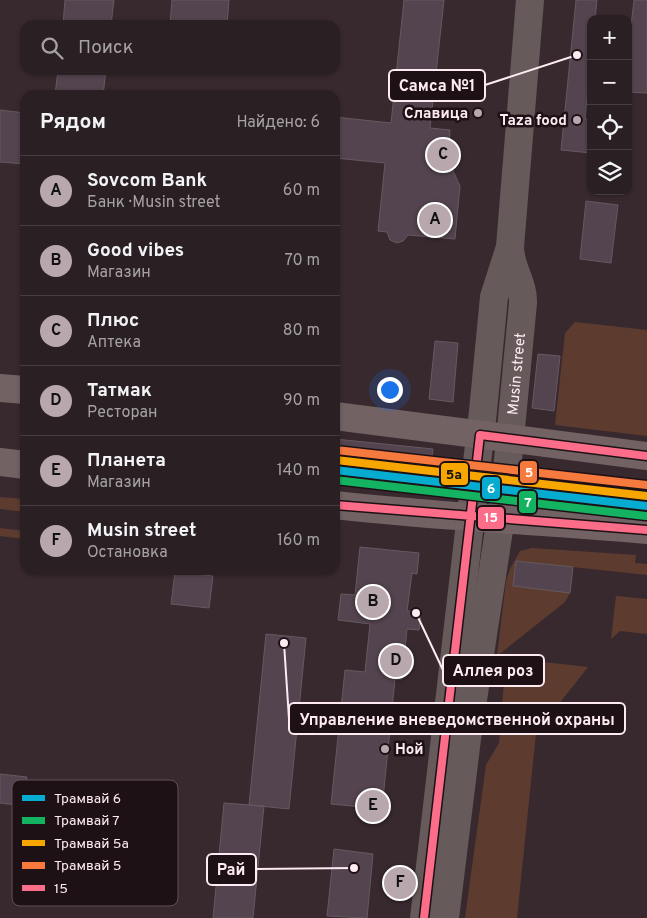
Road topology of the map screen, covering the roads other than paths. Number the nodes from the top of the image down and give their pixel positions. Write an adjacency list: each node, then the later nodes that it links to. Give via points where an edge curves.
1 (530, 0): 2 (street, Musin street)
2 (510, 247): 6 (street, Musin street, via 494,297); 7 (street, Musin street, via 512,266 524,295)
3 (0, 388): 4 (main road)
4 (20, 390)
5 (340, 417): 6 (main road)
6 (480, 436): 7 (main road); 12 (street, Musin street)
7 (510, 439): 8 (main road); 13 (street, Musin street)
8 (647, 456)
9 (0, 462): 10 (main road)
10 (20, 464)
11 (340, 506): 12 (main road, via 421,515)
12 (470, 516): 13 (main road); 15 (street, Musin street)
13 (499, 518): 14 (main road); 16 (street, Musin street)
14 (647, 530)
15 (424, 918)
16 (445, 918)

